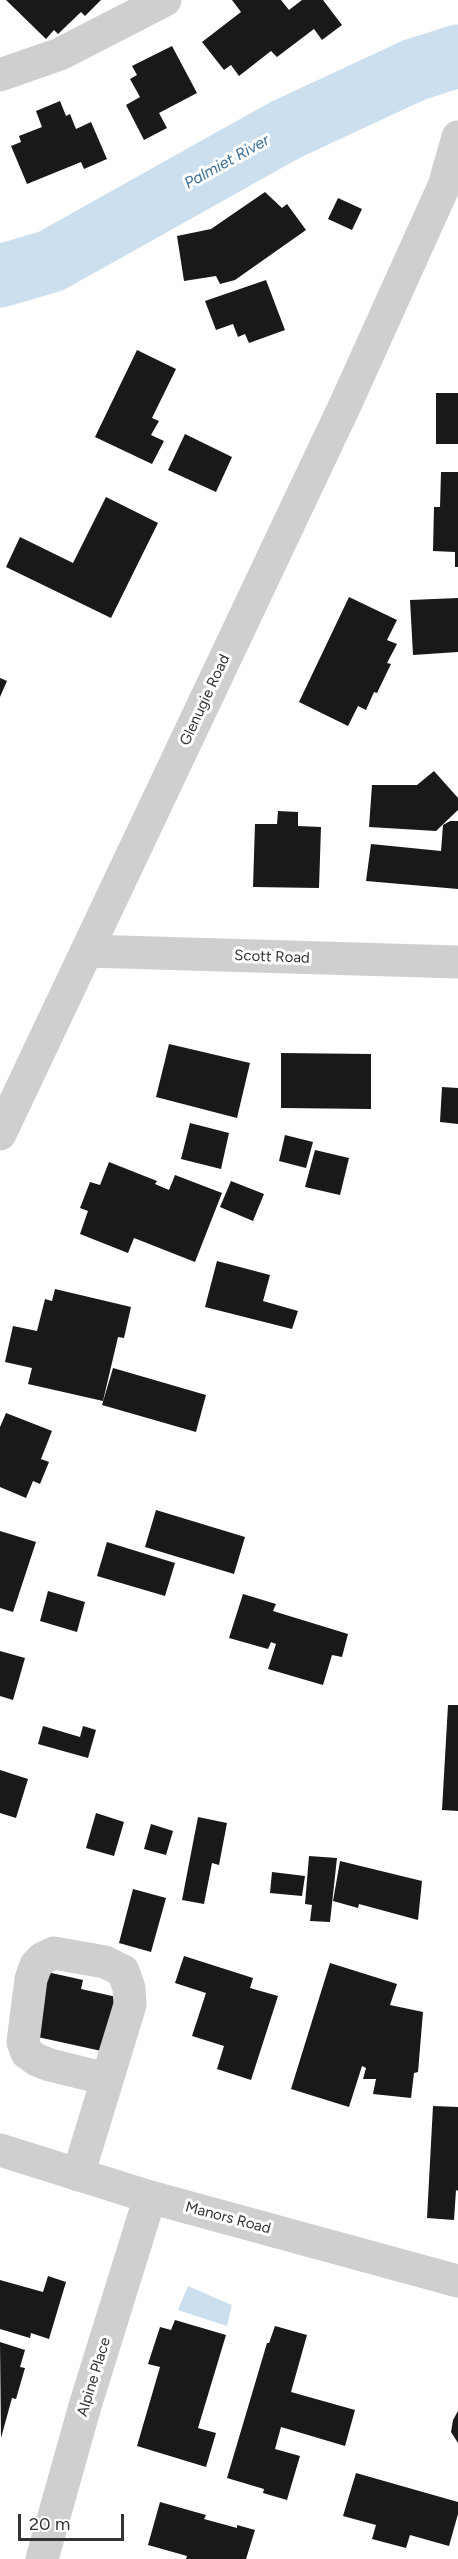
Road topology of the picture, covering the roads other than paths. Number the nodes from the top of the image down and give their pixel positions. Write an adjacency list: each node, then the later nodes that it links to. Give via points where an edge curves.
1 (165, 0): 2 (street, via 60,54)
2 (0, 75)
3 (458, 137): 4 (street, Glenugie Road, via 444,186 346,403)
4 (87, 951): 5 (street, Scott Road); 6 (street, Glenugie Road)
5 (458, 962)
6 (0, 1134)
7 (107, 2079): 9 (street)
8 (0, 2150): 9 (street, Manors Road)
9 (78, 2175): 10 (street, Manors Road)
10 (150, 2197): 11 (street, Manors Road); 12 (street, Alpine Place)
11 (458, 2281)
12 (42, 2559)

